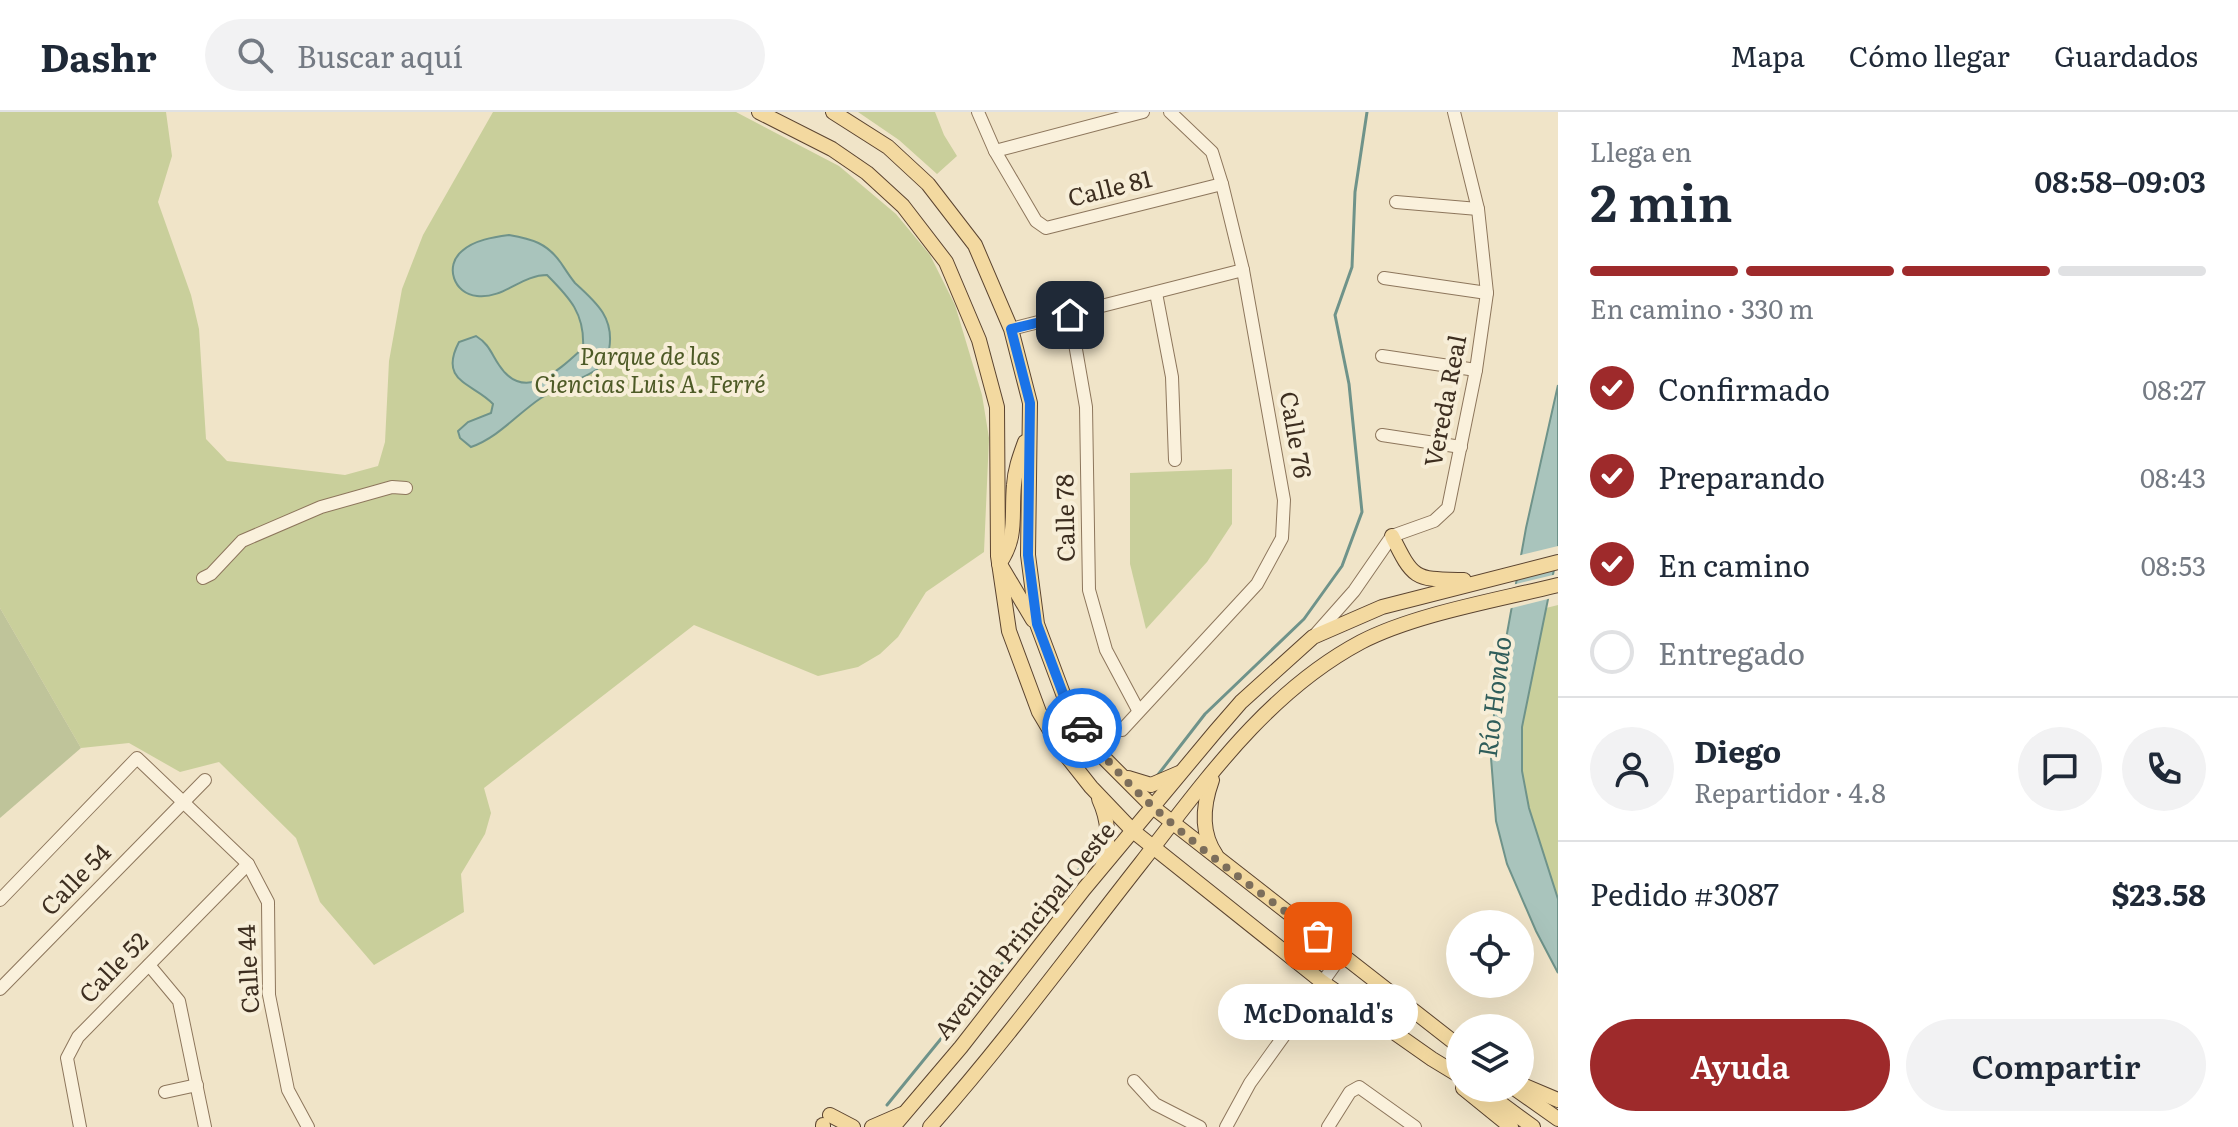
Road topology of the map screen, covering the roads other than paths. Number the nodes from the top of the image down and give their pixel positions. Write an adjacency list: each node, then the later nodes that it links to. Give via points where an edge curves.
1 (759, 112): 26 (main road, via 867,173 903,206 946,262 979,340 997,407)
2 (833, 112): 16 (main road, via 888,147 928,184 975,245)
3 (978, 112): 7 (street, Calle 81)
4 (1143, 112): 7 (street)
5 (1170, 112): 8 (street, Calle 76, via 1212,152)
6 (1454, 112): 10 (street, Vereda Real)
7 (995, 151): 8 (street, Calle 81, via 1036,221 1046,228)
8 (1222, 184): 11 (street, Calle 76)
9 (1396, 202): 10 (street)
10 (1478, 209): 14 (street, Vereda Real)
11 (1243, 270): 13 (street); 32 (street, Calle 76, via 1284,500 1282,538 1257,584)
12 (1384, 278): 14 (street)
13 (1156, 293): 15 (street); 22 (street, via 1172,377)
14 (1487, 293): 18 (street, Vereda Real)
15 (1070, 315): 16 (street); 32 (street, Calle 78, via 1086,407 1089,590 1106,650)
16 (1011, 329): 19 (main road, via 1030,403)
17 (1382, 356): 18 (street)
18 (1476, 370): 21 (street, Vereda Real)
19 (1030, 425): 26 (main road, via 1016,466 1009,549); 30 (main road, via 1028,555)
20 (1382, 435): 21 (street)
21 (1461, 447): 24 (street, Vereda Real, via 1448,508 1434,521)
22 (1175, 460)
23 (406, 488): 27 (street, via 392,487 321,507 242,541)
24 (1392, 536): 28 (main road, via 1418,576); 31 (street)
25 (1558, 562): 28 (main road, Avenida Principal Oeste)
26 (999, 564): 30 (main road); 38 (main road, via 1009,631 1039,712)
27 (203, 578)
28 (1485, 580): 31 (main road, Avenida Principal Oeste, via 1382,607)
29 (1558, 585): 36 (main road, Avenida Principal Oeste, via 1408,623 1362,642 1267,711)
30 (1039, 631): 35 (main road, via 1065,699)
31 (1313, 637): 34 (main road, Avenida Principal Oeste, via 1241,702)
32 (1138, 710): 33 (street, Calle 76)
33 (1122, 730)
34 (1186, 768): 35 (main road, via 1151,785); 40 (main road, Avenida Principal Oeste)
35 (1114, 769): 40 (main road)
36 (1217, 769): 41 (main road, Avenida Principal Oeste); 44 (main road, via 1204,818)
37 (205, 780): 39 (street, Calle 54)
38 (1095, 792): 42 (main road); 46 (main road, via 1108,829)
39 (183, 802): 45 (street, Calle 44); 47 (street, Calle 44, via 137,758); 51 (street, Calle 54)
40 (1154, 808): 41 (main road); 42 (main road, Avenida Principal Oeste)
41 (1172, 823): 43 (main road, Avenida Principal Oeste); 44 (main road)
42 (1133, 831): 43 (main road); 46 (main road, Avenida Principal Oeste)
43 (1154, 846): 50 (main road); 73 (main road, Avenida Principal Oeste)
44 (1221, 862): 48 (main road)
45 (248, 864): 49 (street, Calle 52); 69 (street, Calle 44, via 268,902 269,995 288,1090)
46 (1102, 867): 64 (main road, Avenida Principal Oeste)
47 (0, 900)
48 (1342, 955): 50 (street); 52 (main road)
49 (149, 965): 57 (street, via 179,1001); 67 (street, Calle 52, via 78,1037 67,1058)
50 (1321, 981): 53 (main road); 75 (street)
51 (0, 989)
52 (1446, 1036)
53 (1432, 1059): 54 (main road); 55 (main road)
54 (1446, 1068)
55 (1446, 1073)
56 (1134, 1081): 74 (street, via 1155,1104)
57 (197, 1085): 59 (street); 68 (street)
58 (1534, 1090): 60 (main road)
59 (165, 1092)
60 (1558, 1100)
61 (1480, 1102): 78 (main road)
62 (1499, 1102): 79 (main road)
63 (1533, 1102): 65 (main road)
64 (906, 1113): 71 (main road); 72 (main road, Avenida Principal Oeste)
65 (1558, 1120): 80 (main road)
66 (825, 1122): 70 (main road)
67 (80, 1127)
68 (205, 1127)
69 (308, 1127)
70 (853, 1127)
71 (872, 1127)
72 (893, 1127)
73 (930, 1127)
74 (1200, 1127)
75 (1226, 1127)
76 (1328, 1127): 77 (street, via 1350,1092 1359,1087)
77 (1415, 1127)
78 (1511, 1127)
79 (1533, 1127)
80 (1553, 1127)

